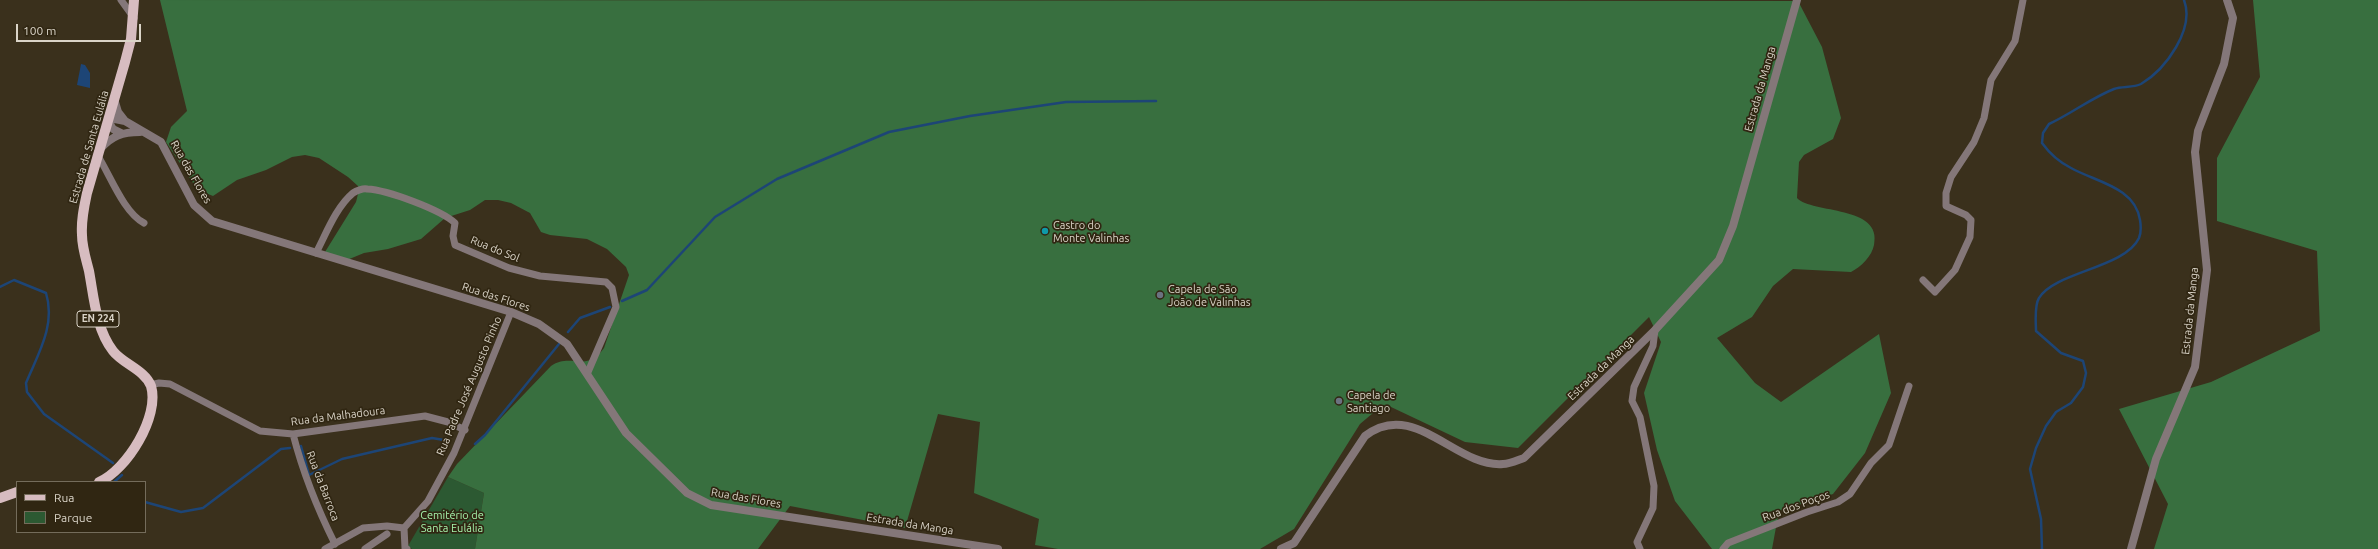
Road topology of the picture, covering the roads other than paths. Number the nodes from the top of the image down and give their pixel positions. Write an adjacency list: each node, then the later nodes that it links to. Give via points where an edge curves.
1 (121, 0): 6 (street)
2 (134, 0): 6 (main road, EN 224)
3 (1797, 0): 17 (street, Estrada da Manga, via 1733,226 1719,260)
4 (2023, 0): 15 (street, via 2015,41 1991,80 1988,87 1988,108 1979,131 1951,177 1946,193 1946,206 1966,215 1970,220 1970,237 1955,270 1935,292)
5 (2228, 0): 37 (street, Estrada da Manga, via 2233,18 2224,64 2198,131 2195,152 2207,270 2195,367 2156,459)
6 (134, 18): 7 (main road, Estrada de Santa Eulália / EN 224, via 131,39)
7 (114, 99): 8 (main road, Estrada de Santa Eulália / EN 224); 9 (street, via 118,112)
8 (108, 121): 9 (street); 11 (street, via 113,129); 12 (main road, Estrada de Santa Eulália / EN 224)
9 (125, 121): 10 (street, Rua das Flores)
10 (141, 132): 11 (street); 14 (street, Rua das Flores, via 161,142 194,205 212,221)
11 (121, 133): 12 (street, via 109,140)
12 (99, 153): 13 (street, via 124,204 136,219); 19 (main road, Estrada de Santa Eulália / EN 224, via 82,215 82,235 98,319 104,338 114,352 141,374)
13 (144, 223)
14 (316, 253): 16 (street, Rua das Flores); 18 (street, Rua do Sol, via 342,207 353,193 367,188 410,200 450,218 455,223 453,236 456,245 509,268 540,276 606,282 612,288 616,306)
15 (1923, 280)
16 (511, 312): 18 (street, Rua das Flores, via 539,324 567,344); 21 (street, Rua Padre José Augusto Pinho)
17 (1654, 330): 34 (street, Estrada da Manga, via 1524,458 1504,464 1484,461 1410,426 1376,428 1365,436 1294,543); 35 (street, via 1654,342 1634,387 1632,401 1640,417 1654,486 1652,508 1637,542)
18 (588, 372): 26 (street, Rua das Flores, via 626,433 687,493 711,505)
19 (150, 385): 22 (street, Rua da Malhadoura, via 170,384 260,431); 23 (main road, via 154,400 152,415 144,432 113,473)
20 (1909, 386): 36 (street, Rua dos Poços, via 1889,445 1871,463 1850,494 1838,502 1728,543)
21 (465, 430): 22 (street, Rua da Malhadoura, via 448,422 424,416); 27 (street, Rua Padre José Augusto Pinho, via 428,501)
22 (293, 434): 29 (street, Rua da Barroca, via 315,504)
23 (101, 481)
24 (16, 492): 25 (main road)
25 (0, 498)
26 (818, 521): 33 (street, Estrada da Manga)
27 (404, 528): 29 (street, via 363,528); 32 (street)
28 (387, 534): 31 (street)
29 (335, 544): 30 (street)
30 (325, 549)
31 (365, 549)
32 (407, 549)
33 (998, 549)
34 (1281, 549)
35 (1640, 549)
36 (1722, 549)
37 (2131, 549)

